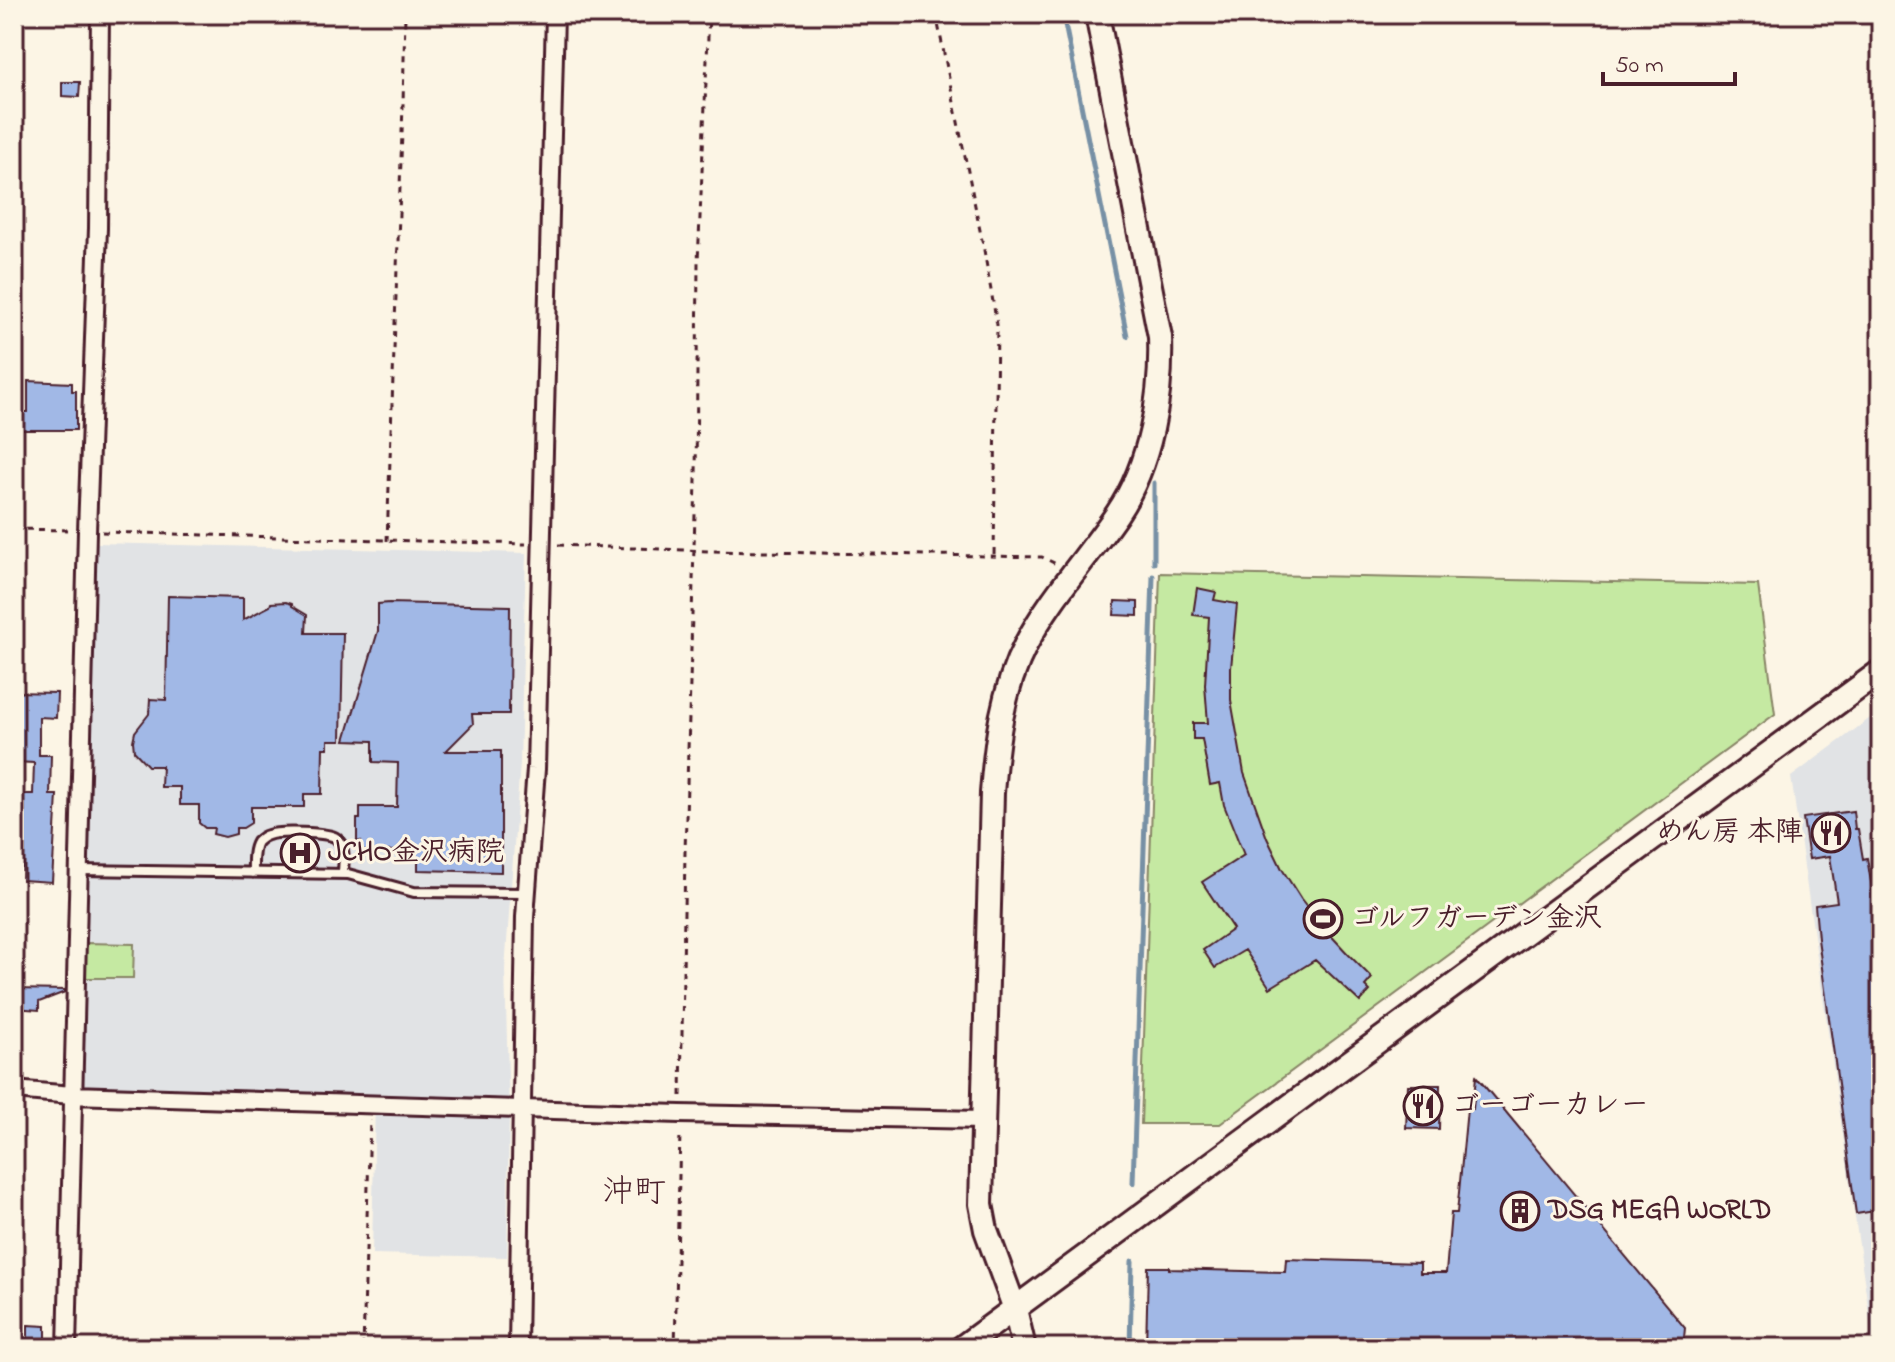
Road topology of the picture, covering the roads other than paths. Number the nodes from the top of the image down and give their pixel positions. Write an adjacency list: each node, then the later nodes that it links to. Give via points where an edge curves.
1 (100, 14): 5 (street)
2 (555, 14): 8 (street, via 536,769)
3 (1097, 14): 12 (street, via 1160,337 1160,382 1152,431 1131,487 1048,605 1010,685 992,793)
4 (1881, 671): 13 (street)
5 (79, 870): 6 (lane); 10 (street)
6 (253, 873): 7 (lane); 7 (lane, via 256,843 267,835 324,834 337,839 344,850)
7 (343, 874): 8 (lane, via 414,892)
8 (526, 893): 11 (street)
9 (14, 1090): 10 (street)
10 (72, 1095): 11 (street); 14 (street)
11 (523, 1110): 12 (street); 15 (street)
12 (983, 1120): 13 (street, via 986,1230)
13 (1015, 1309): 16 (street); 17 (street)
14 (67, 1348)
15 (518, 1348)
16 (961, 1348)
17 (1024, 1348)

